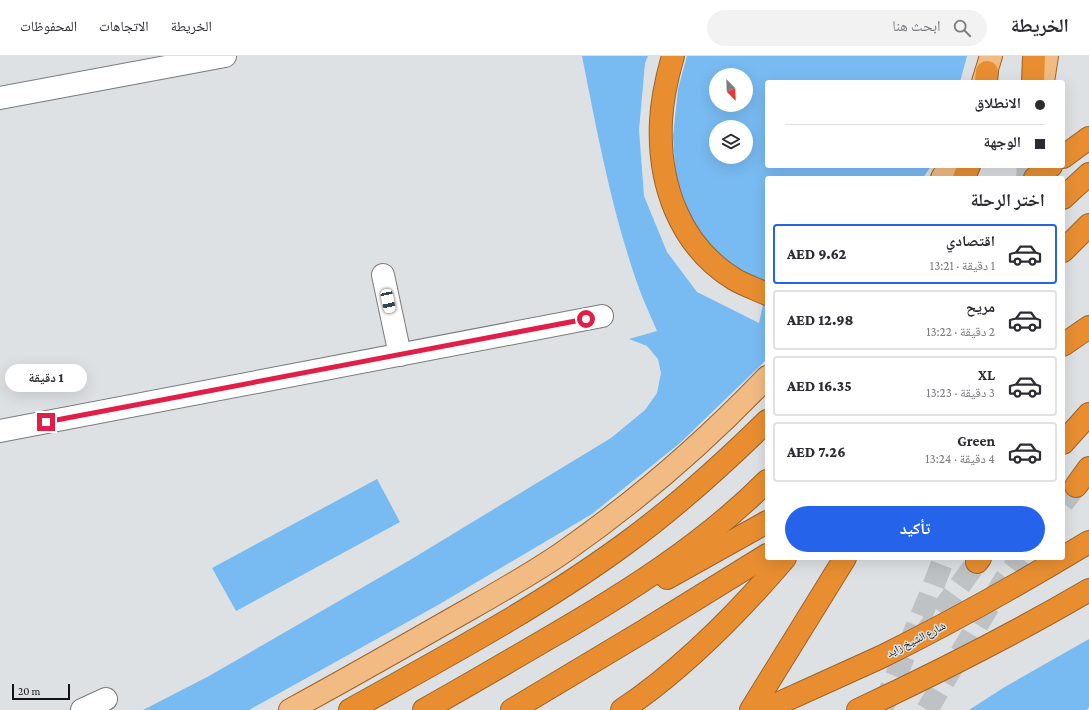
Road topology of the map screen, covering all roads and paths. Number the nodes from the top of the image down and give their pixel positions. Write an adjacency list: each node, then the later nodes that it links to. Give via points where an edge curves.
1 (225, 56): 7 (street)
2 (673, 56): 17 (highway, via 663,99 661,143 674,209 682,226 709,259 733,278)
3 (1034, 56): 5 (highway)
4 (1047, 56): 6 (main road)
5 (1033, 80)
6 (1043, 80)
7 (0, 98)
8 (1089, 138): 9 (highway)
9 (1065, 156)
10 (1048, 168): 12 (highway)
11 (1089, 174): 13 (highway)
12 (1038, 176)
13 (1065, 196)
14 (1089, 225): 15 (highway)
15 (1065, 249)
16 (383, 275): 21 (street)
17 (765, 293)
18 (602, 316): 21 (street)
19 (1089, 327): 20 (highway)
20 (1065, 343)
21 (400, 355): 25 (street)
22 (765, 379): 39 (main road, via 703,440 656,481 565,551 517,582)
23 (1089, 414): 26 (highway)
24 (765, 424): 40 (highway, via 693,490 619,548 544,598)
25 (0, 431)
26 (1065, 441)
27 (1089, 468): 29 (highway)
28 (765, 483): 38 (highway, via 730,515 660,569)
29 (1076, 486)
30 (765, 523): 38 (highway, via 639,593)
31 (1089, 542): 33 (highway, شارع الشيخ زايد)
32 (765, 556): 42 (highway)
33 (1065, 557)
34 (783, 560): 43 (highway, via 734,615 699,648)
35 (844, 560): 44 (highway)
36 (1060, 560): 45 (highway, شارع الشيخ زايد, via 966,613 880,657)
37 (1089, 590): 46 (highway, via 949,667)
38 (575, 623): 41 (highway)
39 (290, 710)
40 (350, 710)
41 (424, 710)
42 (512, 710)
43 (622, 710)
44 (751, 710)
45 (764, 710)
46 (858, 710)

